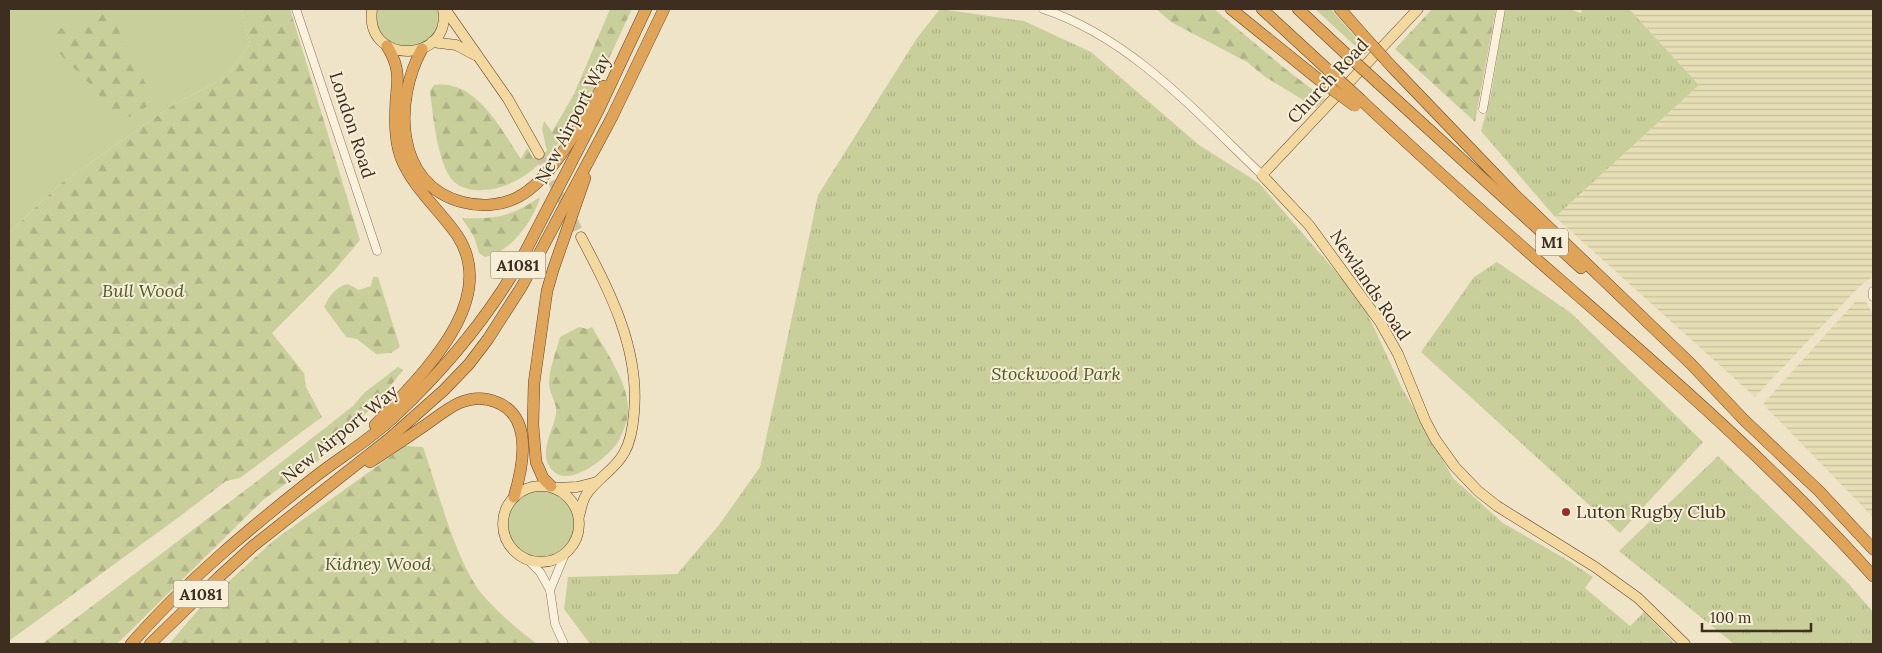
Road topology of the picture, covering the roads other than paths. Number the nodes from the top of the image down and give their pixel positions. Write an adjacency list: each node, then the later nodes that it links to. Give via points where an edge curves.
1 (296, 9): 23 (street, London Road)
2 (444, 9): 15 (main road, via 441,28); 16 (main road)
3 (646, 9): 13 (highway, New Airport Way / A1081)
4 (664, 9): 19 (highway, New Airport Way / A1081)
5 (1043, 9): 21 (street, Newlands Road, via 1091,28 1128,54 1180,97)
6 (1231, 9): 17 (highway, bridge, via 1318,79)
7 (1262, 9): 17 (highway, bridge, via 1327,69)
8 (1298, 9): 26 (highway, M1, bridge)
9 (1340, 9): 26 (highway, bridge, via 1512,192 1684,357)
10 (1418, 9): 21 (main road, Church Road)
11 (1501, 9): 18 (street)
12 (370, 11): 14 (main road, via 375,33)
13 (629, 44): 15 (highway, A1081, via 552,167 538,183 519,197 501,204 486,205 456,201 442,194 428,183 411,156 404,121 406,98 412,71); 27 (highway, New Airport Way / A1081, via 510,280 447,364 394,417)
14 (387, 46): 15 (main road, via 411,52); 27 (highway, A1081, via 398,76 395,115 400,156 418,187 463,245 471,273 470,289 455,328 434,358)
15 (427, 46): 16 (main road, via 456,45)
16 (477, 56): 20 (main road, via 508,99)
17 (1358, 103): 36 (highway, M1, via 1424,166 1471,202 1681,386 1844,543)
18 (1483, 109)
19 (594, 150): 29 (highway, A1081, via 547,291 534,382 536,462 543,478); 30 (highway, New Airport Way / A1081, via 522,286 469,364 414,417)
20 (539, 154)
21 (1262, 175): 41 (main road, Newlands Road, via 1309,225 1380,322 1398,354 1425,420 1455,467 1497,506 1638,598)
22 (581, 237): 28 (main road, via 619,315 635,384 633,428 629,442 620,458)
23 (377, 251)
24 (1873, 291): 25 (street)
25 (1873, 298)
26 (1726, 402): 33 (highway, M1, via 1819,491)
27 (355, 447): 38 (highway, New Airport Way / A1081, via 242,537)
28 (597, 482): 29 (main road, via 577,487); 32 (main road, via 586,496)
29 (553, 487): 31 (main road, via 531,486); 32 (main road, via 571,500)
30 (322, 492): 31 (highway, A1081, via 449,408 480,399 501,404 511,412 520,428 523,462); 39 (highway, New Airport Way / A1081, via 233,564)
31 (514, 496): 35 (main road, via 503,516 502,527 511,548)
32 (579, 516): 34 (main road, via 577,537)
33 (1873, 549)
34 (565, 554): 35 (main road, via 554,560); 37 (street)
35 (529, 560): 37 (street)
36 (1873, 576)
37 (550, 590): 40 (street, via 555,624)
38 (129, 644)
39 (150, 644)
40 (564, 644)
41 (1685, 644)

